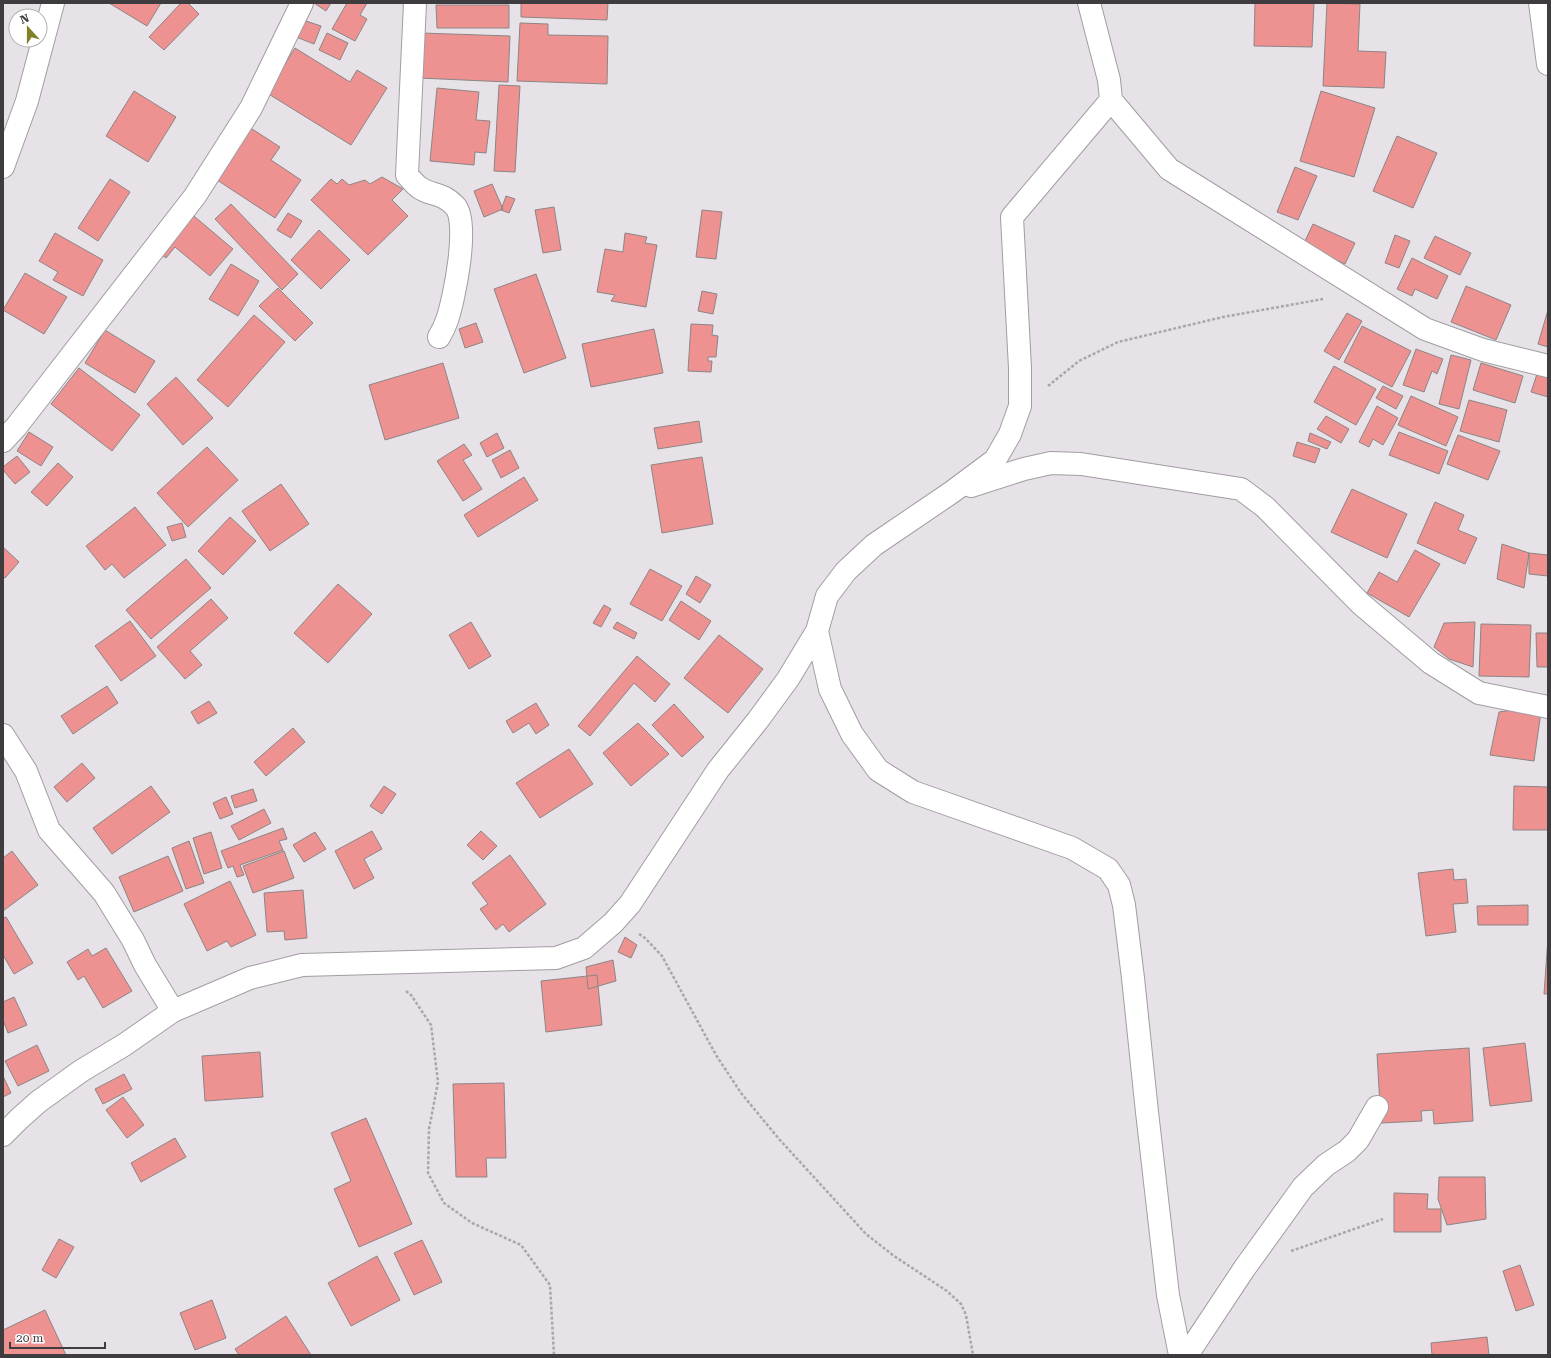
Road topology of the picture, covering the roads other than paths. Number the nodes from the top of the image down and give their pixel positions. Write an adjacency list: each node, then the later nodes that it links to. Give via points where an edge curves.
1 (53, 3): 8 (street, via 27,101)
2 (302, 3): 11 (street, via 252,108 195,196)
3 (416, 3): 9 (street, via 407,175 420,188 446,197 456,207 461,226 462,241 457,274 447,321)
4 (1089, 3): 7 (street, via 1109,80)
5 (1540, 3): 6 (street)
6 (1548, 64)
7 (1111, 100): 10 (street, via 1169,169 1425,329 1483,350); 12 (street, via 1012,217 1020,406 1010,434 995,460)
8 (3, 167)
9 (439, 337)
10 (1548, 366)
11 (3, 441)
12 (952, 492): 13 (street, via 874,545 846,571 827,596); 14 (street, via 1051,463 1081,464 1241,489 1265,507 1361,604 1431,663 1479,693)
13 (817, 632): 16 (street, via 788,679 718,770 630,904 613,924 584,948 556,958 302,965 250,978); 19 (street, via 830,689 852,734 878,770 913,792 1072,848 1108,869 1119,885 1133,978 1168,1295)
14 (1548, 708)
15 (3, 735): 16 (street, via 26,771 48,830 104,893)
16 (173, 1011): 18 (street, via 38,1102)
17 (1377, 1108): 19 (street, via 1358,1140 1314,1175 1304,1187)
18 (3, 1135)
19 (1182, 1354)

